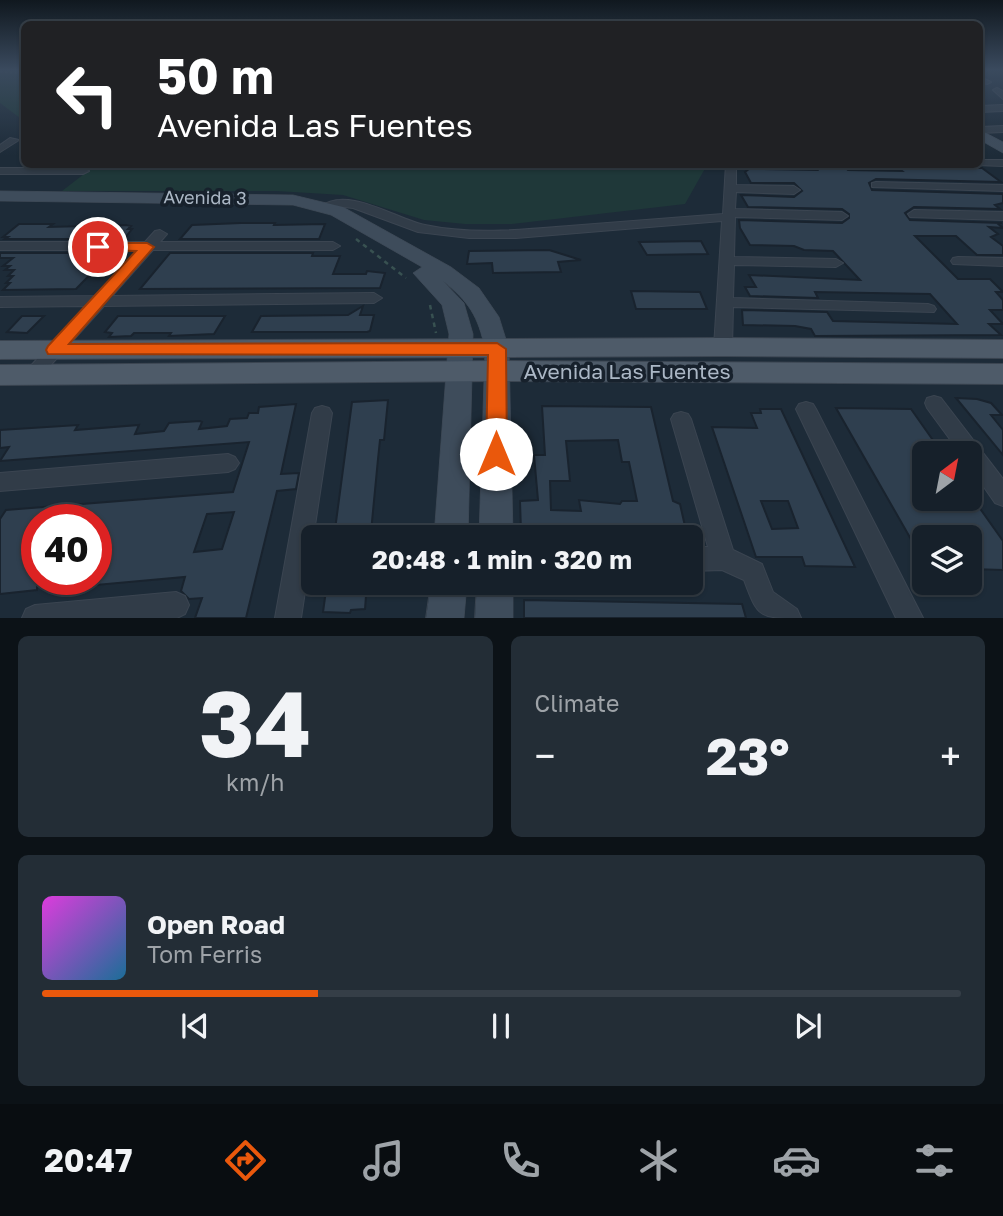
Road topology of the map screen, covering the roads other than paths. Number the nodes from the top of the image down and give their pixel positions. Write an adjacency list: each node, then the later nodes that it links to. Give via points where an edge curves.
1 (1003, 108): 2 (street)
2 (983, 109)
3 (1003, 129): 4 (street)
4 (983, 134)
5 (983, 136): 8 (main road)
6 (14, 140): 7 (street)
7 (0, 149)
8 (1003, 149)
9 (983, 163): 10 (street)
10 (1003, 163)
11 (731, 168): 15 (street)
12 (0, 171): 13 (street)
13 (83, 171)
14 (876, 185): 16 (street)
15 (731, 188): 17 (street); 21 (street)
16 (1003, 188)
17 (794, 190)
18 (0, 196): 19 (street, Avenida 3, via 274,198)
19 (326, 207): 21 (street, via 356,205 423,229 468,234 544,232); 32 (street, Avenida 3, via 399,248)
20 (914, 214): 23 (street)
21 (729, 215): 22 (street); 28 (street)
22 (842, 216)
23 (1003, 216)
24 (160, 234): 27 (street)
25 (0, 246): 27 (street)
26 (333, 246): 27 (street)
27 (147, 247): 34 (street)
28 (727, 261): 31 (street); 36 (street)
29 (958, 261): 30 (street)
30 (1003, 262)
31 (836, 263)
32 (445, 294): 42 (street, Avenida 3, via 453,303 461,334); 43 (street, Avenida 3, via 471,293 491,322)
33 (374, 298): 34 (street)
34 (102, 299): 35 (street); 41 (street)
35 (0, 302)
36 (726, 302): 37 (street); 38 (street)
37 (928, 310)
38 (723, 347): 39 (main road, Avenida Las Fuentes); 43 (main road, Avenida Las Fuentes)
39 (1003, 349)
40 (0, 350): 41 (main road, Avenida Las Fuentes)
41 (55, 350): 42 (main road, Avenida Las Fuentes); 44 (street)
42 (460, 360): 43 (main road, Avenida Las Fuentes); 44 (main road, Avenida Las Fuentes); 54 (street, Avenida 3)
43 (497, 360): 45 (main road, Avenida Las Fuentes); 55 (street, Avenida 3)
44 (33, 374): 46 (main road, Avenida Las Fuentes)
45 (1003, 374)
46 (0, 375)
47 (934, 403): 53 (street)
48 (806, 409): 66 (street)
49 (322, 413): 62 (street)
50 (681, 419): 56 (street)
51 (228, 463): 52 (street)
52 (0, 482)
53 (1003, 496)
54 (453, 525)
55 (495, 525)
56 (723, 558): 57 (street); 65 (street, via 753,572 764,601)
57 (703, 559)
58 (448, 595): 63 (street)
59 (495, 595): 64 (street)
60 (176, 605): 61 (street)
61 (34, 618)
62 (288, 618)
63 (445, 618)
64 (494, 618)
65 (788, 618)
66 (909, 618)

